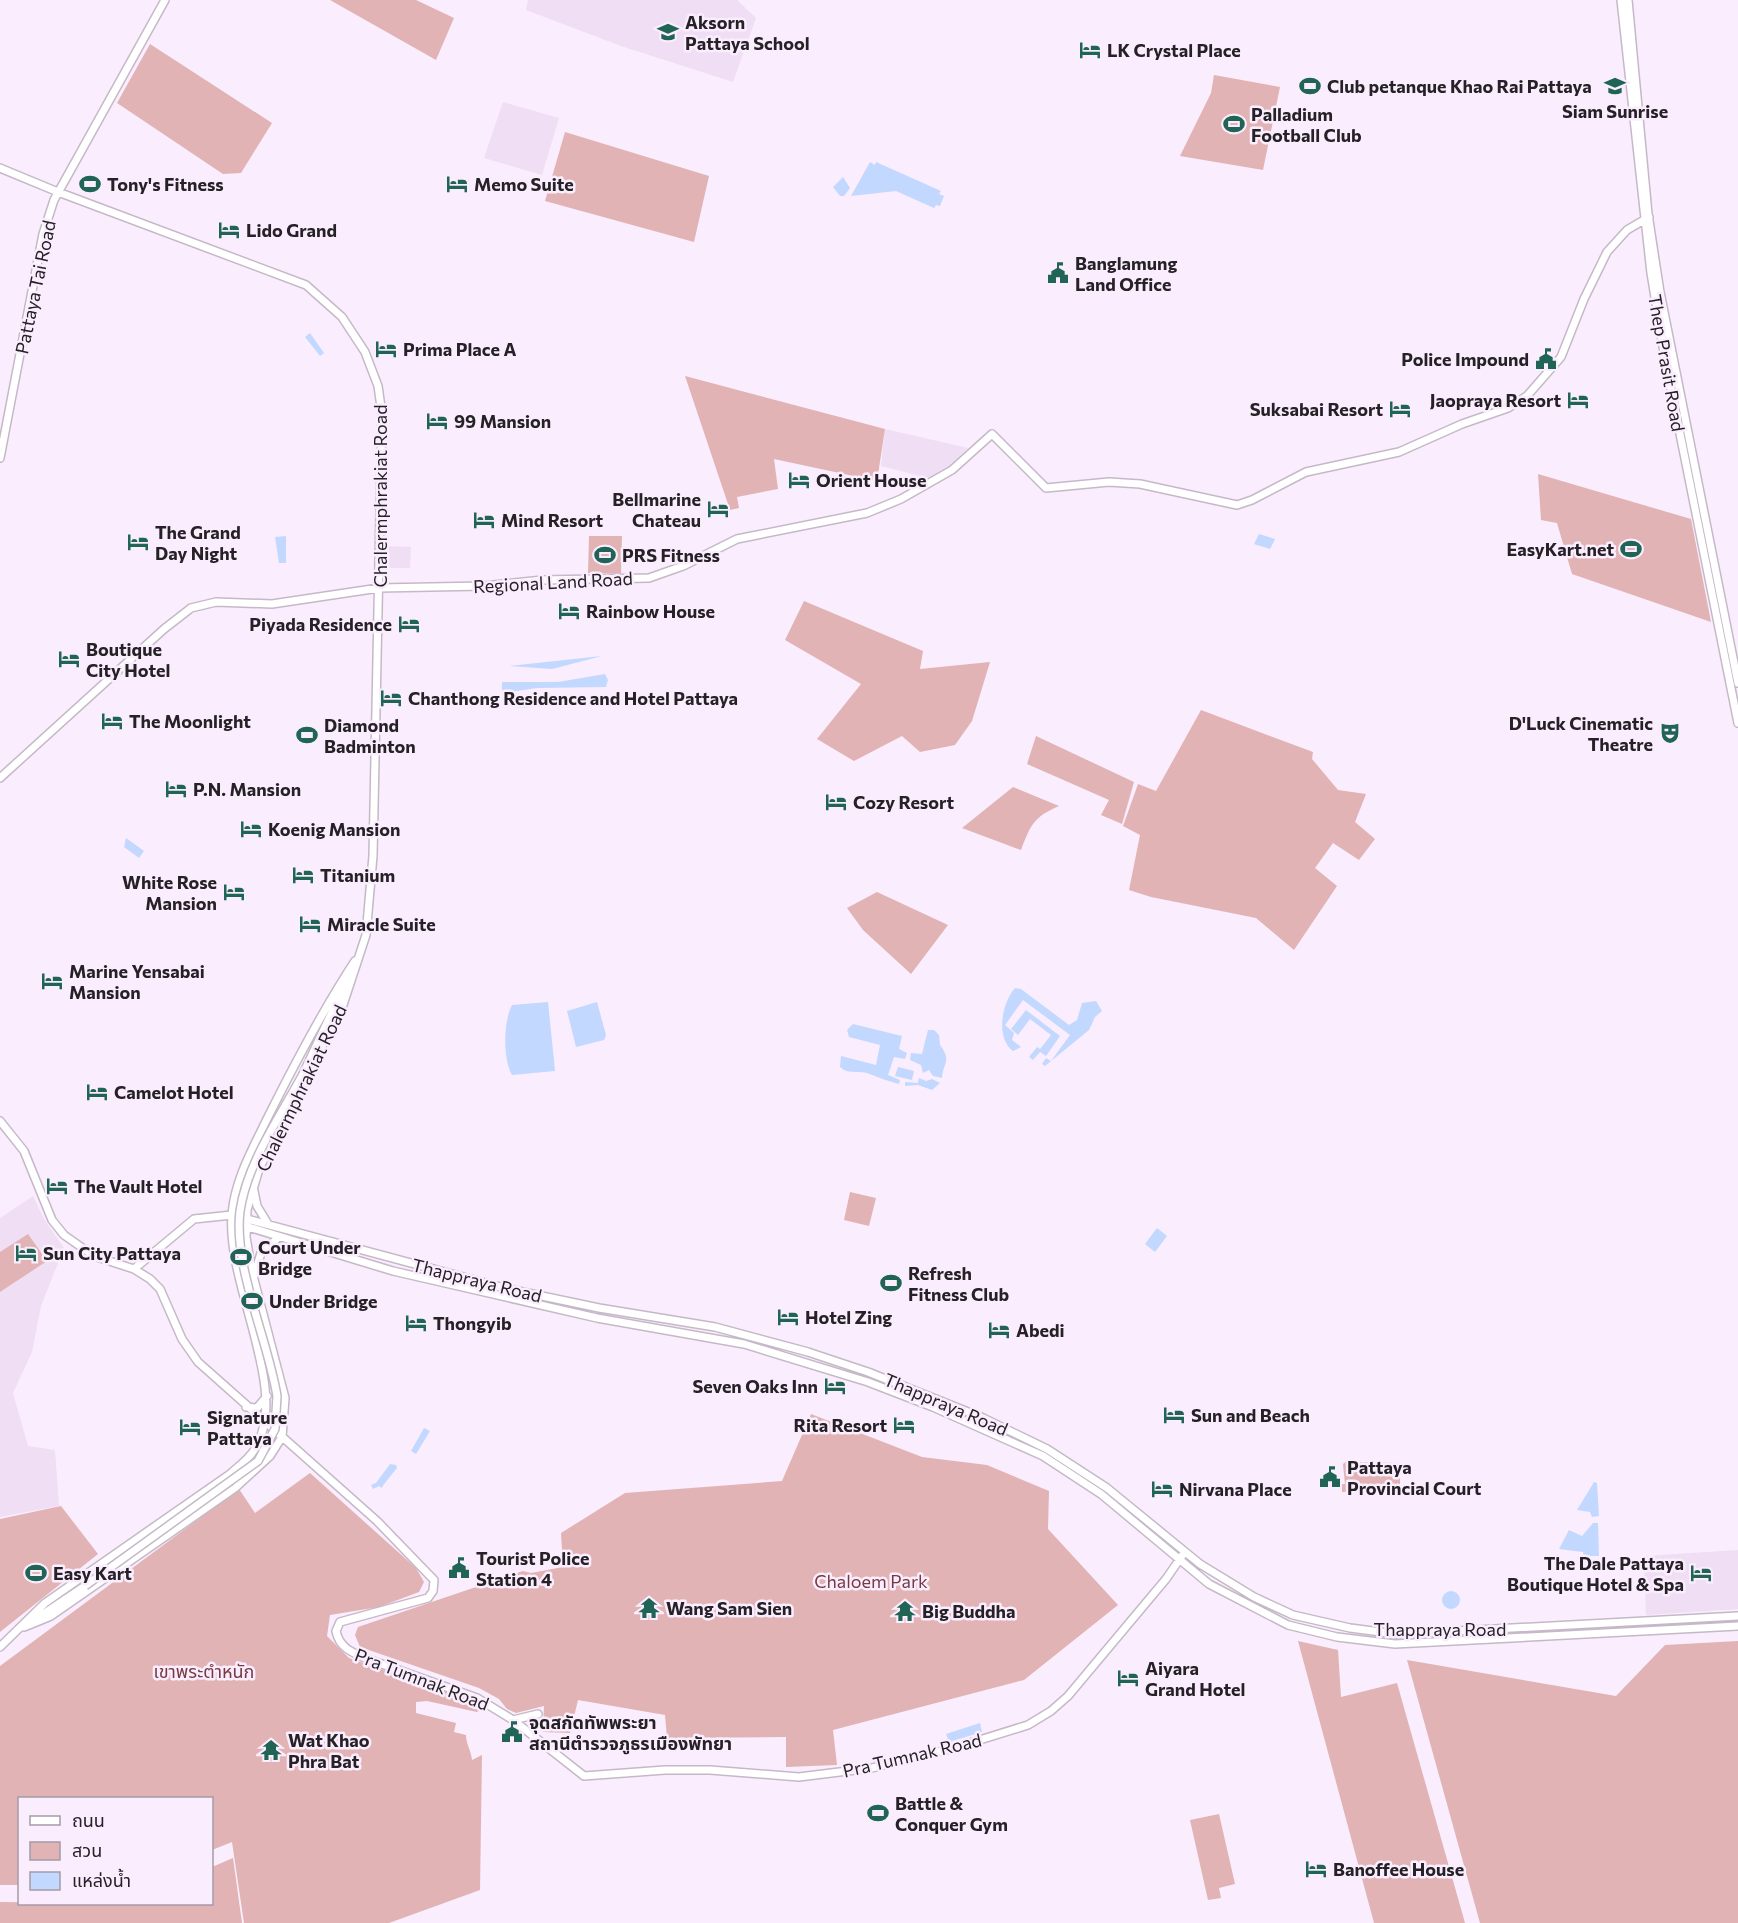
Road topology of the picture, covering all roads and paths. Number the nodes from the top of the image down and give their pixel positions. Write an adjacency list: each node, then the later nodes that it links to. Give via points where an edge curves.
1 (165, 0): 7 (main road, Pattaya Tai Road)
2 (1621, 0): 4 (main road, Thep Prasit Road)
3 (1628, 0): 5 (main road, Thep Prasit Road)
4 (1623, 15): 5 (main road); 8 (main road, Thep Prasit Road)
5 (1631, 24): 8 (main road, Thep Prasit Road)
6 (0, 168): 7 (main road, Chalermphrakiat Road)
7 (57, 192): 9 (main road, Pattaya Tai Road, via 43,234); 10 (main road, Chalermphrakiat Road, via 306,285 342,317 368,360 381,400)
8 (1646, 217): 10 (main road, Regional Land Road, via 1607,252 1561,357 1537,387 1509,408 1462,423 1399,452 1305,472 1238,505 1140,484 1109,482 1046,488 992,434 952,470 901,499 867,513 737,539 649,578); 11 (main road, Thep Prasit Road); 12 (main road, Thep Prasit Road, via 1666,365)
9 (0, 458)
10 (379, 588): 13 (main road, via 272,604 216,602 191,608 115,671); 14 (main road, Chalermphrakiat Road, via 373,856)
11 (1738, 683)
12 (1738, 723)
13 (0, 778)
14 (361, 952): 16 (main road, Chalermphrakiat Road, via 331,998); 17 (main road, Chalermphrakiat Road, via 328,1040); 47 (main road, bridge, via 256,1162 240,1211 241,1249 277,1396 277,1418 270,1440 250,1468)
15 (0, 1121): 26 (main road, Pra Tumnak Road, via 24,1150 52,1221 64,1235 94,1256)
16 (246, 1162): 17 (main road, via 252,1169); 20 (main road, Chalermphrakiat Road, via 235,1193)
17 (259, 1169): 18 (main road, Chalermphrakiat Road)
18 (253, 1189): 19 (main road, Chalermphrakiat Road); 21 (main road, via 257,1206)
19 (247, 1217): 20 (main road, Thappraya Road); 21 (main road, Thappraya Road); 22 (main road, Chalermphrakiat Road)
20 (232, 1219): 22 (main road, Thappraya Road); 26 (main road, Thappraya Road, via 194,1219); 28 (main road, Chalermphrakiat Road)
21 (268, 1224): 23 (main road, Thappraya Road)
22 (246, 1226): 24 (main road, Thappraya Road); 27 (main road, Chalermphrakiat Road)
23 (303, 1235): 25 (main road); 29 (main road, Thappraya Road, via 456,1276)
24 (279, 1237): 25 (main road, Thappraya Road); 27 (main road, via 261,1253)
25 (301, 1244): 30 (main road, Thappraya Road, via 393,1271)
26 (134, 1269): 35 (main road, Pra Tumnak Road, via 160,1289 190,1353)
27 (253, 1274): 28 (main road, via 244,1270); 32 (main road, Chalermphrakiat Road)
28 (237, 1276): 33 (main road, Chalermphrakiat Road)
29 (595, 1307): 30 (main road); 31 (main road); 40 (main road, Thappraya Road, via 746,1335 808,1352 937,1398 1078,1467)
30 (589, 1316): 31 (main road, Thappraya Road)
31 (597, 1318): 41 (main road, Thappraya Road, via 744,1344 852,1376 933,1407 1073,1474)
32 (280, 1377): 33 (main road, via 274,1384); 37 (main road, Chalermphrakiat Road, via 285,1398)
33 (265, 1380): 34 (main road, Chalermphrakiat Road)
34 (267, 1393): 35 (main road, via 257,1408); 36 (main road, Chalermphrakiat Road)
35 (246, 1407): 36 (main road, Pra Tumnak Road)
36 (265, 1424): 37 (main road, Pra Tumnak Road); 38 (main road, Chalermphrakiat Road, via 249,1457)
37 (282, 1437): 39 (main road, Chalermphrakiat Road, via 270,1456); 55 (main road, Pra Tumnak Road, via 394,1537 434,1580 428,1598 340,1622 336,1631 341,1644 365,1658 477,1698)
38 (230, 1474): 39 (main road); 47 (main road, Chalermphrakiat Road, via 45,1603)
39 (239, 1485): 47 (main road, Chalermphrakiat Road, via 51,1616)
40 (1184, 1553): 41 (main road, Pra Tumnak Road); 42 (main road, Thappraya Road)
41 (1179, 1561): 43 (main road, Thappraya Road); 55 (main road, Pra Tumnak Road, via 1075,1688 1047,1713 1028,1725 872,1768 799,1777 665,1770 590,1777 578,1773)
42 (1227, 1583): 43 (main road); 45 (main road, Thappraya Road, via 1293,1616)
43 (1222, 1593): 50 (main road, Thappraya Road, via 1288,1625)
44 (1738, 1616): 49 (main road, Thappraya Road)
45 (1339, 1626): 48 (main road, Thappraya Road); 50 (main road)
46 (1738, 1626): 52 (main road, Thappraya Road)
47 (24, 1627): 53 (main road, Chalermphrakiat Road)
48 (1350, 1628): 49 (main road, Thappraya Road, via 1396,1634); 51 (main road)
49 (1500, 1630): 52 (main road)
50 (1337, 1637): 51 (main road, Thappraya Road)
51 (1349, 1639): 52 (main road, Thappraya Road, via 1395,1644)
52 (1501, 1640)
53 (0, 1647)
54 (538, 1714): 55 (main road)
55 (513, 1720)

